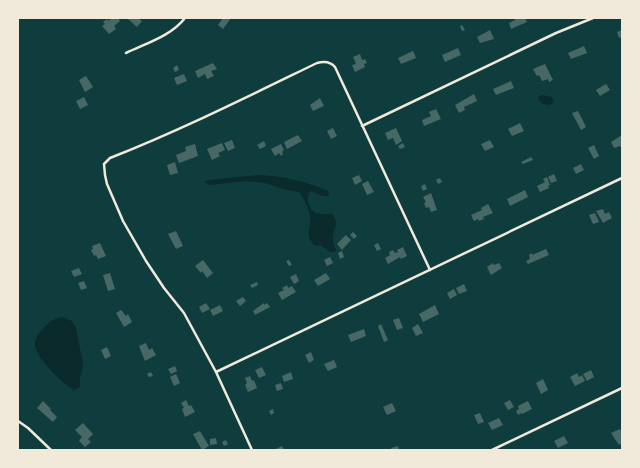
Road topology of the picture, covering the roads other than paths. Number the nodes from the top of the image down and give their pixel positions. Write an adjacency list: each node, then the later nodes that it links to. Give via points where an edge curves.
1 (185, 18): 3 (street, via 169,33)
2 (593, 18): 4 (street, via 556,33)
3 (126, 53)
4 (362, 126): 6 (street); 7 (street, via 335,67 329,62 322,62 148,143 110,158 104,164 107,184 123,221 146,261 184,313)
5 (622, 178): 6 (street)
6 (430, 270): 7 (street)
7 (216, 372): 11 (street)
8 (622, 388): 12 (street)
9 (18, 421): 10 (street)
10 (51, 450)
11 (252, 450)
12 (492, 450)

